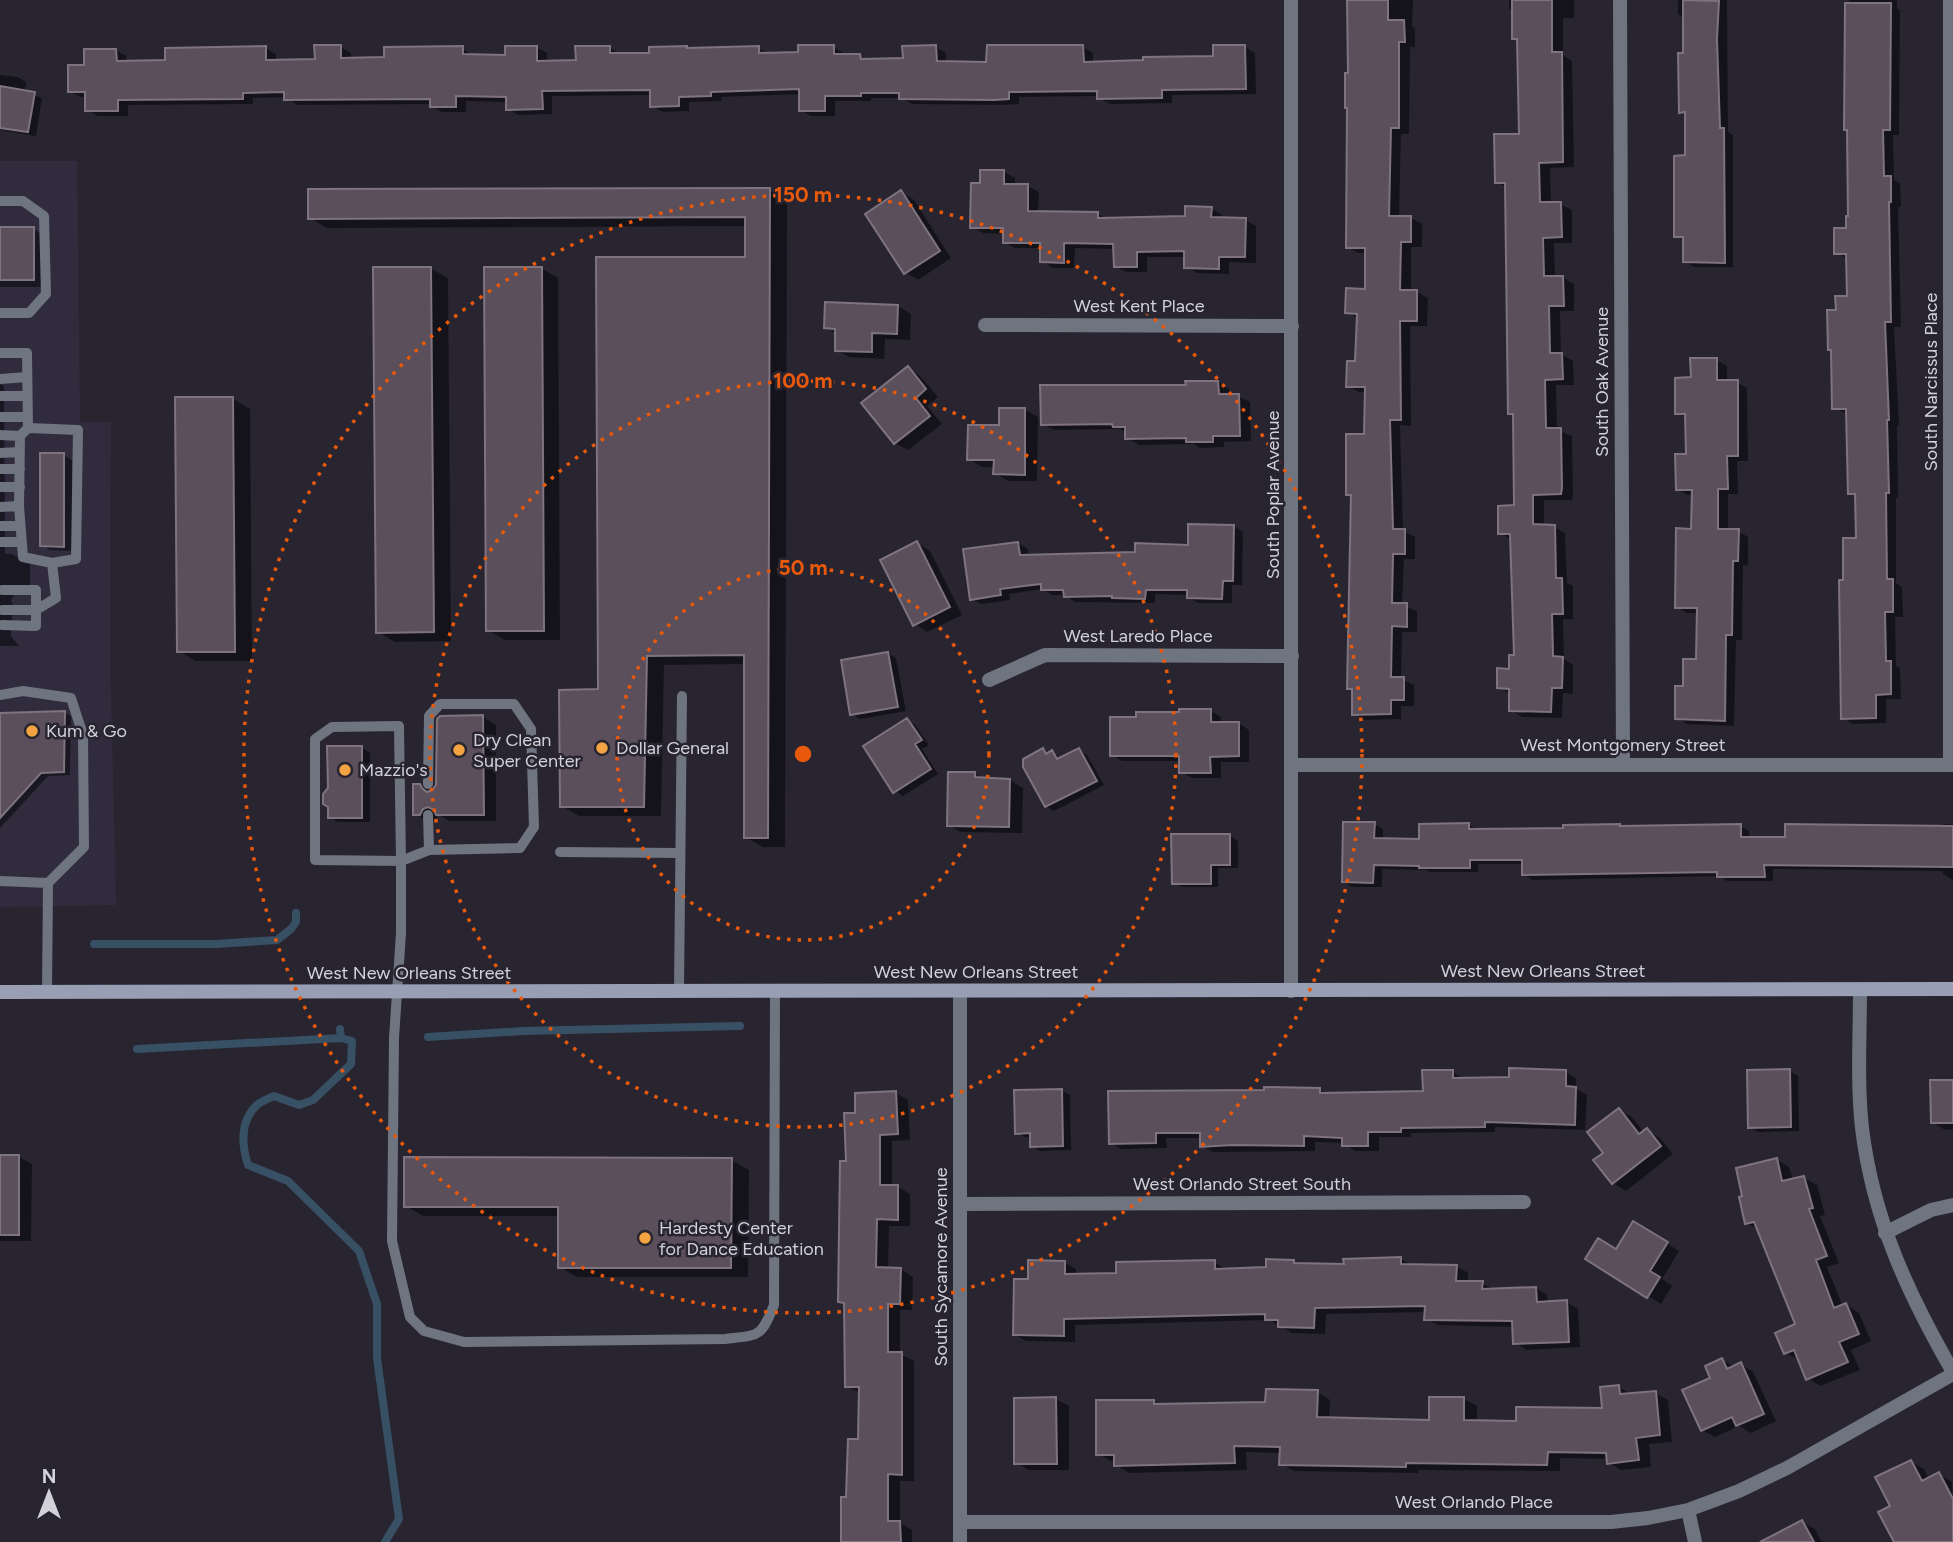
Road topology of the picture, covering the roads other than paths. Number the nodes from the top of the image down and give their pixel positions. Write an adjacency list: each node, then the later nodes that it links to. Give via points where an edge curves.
1 (1291, 0): 7 (street, South Poplar Avenue)
2 (1620, 0): 37 (street, South Oak Avenue)
3 (1950, 0): 39 (street, South Narcissus Place)
4 (0, 201): 5 (lane, via 23,201 44,216 46,294 29,313)
5 (0, 313)
6 (985, 325): 7 (street, West Kent Place)
7 (1292, 326): 33 (street, South Poplar Avenue)
8 (0, 353): 9 (lane, via 27,353)
9 (27, 377): 10 (lane); 12 (lane)
10 (0, 379)
11 (0, 396): 12 (lane)
12 (27, 396): 14 (lane)
13 (0, 417): 14 (lane)
14 (25, 427): 15 (lane); 16 (lane); 28 (lane, via 78,429 76,559)
15 (0, 435)
16 (20, 452): 17 (lane); 19 (lane)
17 (0, 453)
18 (0, 469): 19 (lane)
19 (20, 469): 21 (lane)
20 (0, 487): 21 (lane)
21 (20, 487): 22 (lane)
22 (19, 506): 23 (lane); 25 (lane)
23 (0, 507)
24 (0, 526): 25 (lane)
25 (20, 526): 27 (lane)
26 (0, 542): 27 (lane)
27 (21, 542): 28 (lane, via 23,556)
28 (52, 563): 31 (lane, via 56,598)
29 (2, 590): 31 (lane, via 36,590)
30 (2, 610): 31 (lane)
31 (36, 610): 32 (lane, via 36,626)
32 (2, 625)
33 (1292, 656): 34 (street, West Laredo Place, via 1045,654); 38 (street, South Poplar Avenue)
34 (989, 680)
35 (0, 695): 47 (lane, via 23,691 71,698 83,735 84,847)
36 (682, 696): 44 (lane)
37 (1623, 764): 38 (street, West Montgomery Street); 39 (street, West Montgomery Street)
38 (1293, 765): 51 (street, South Poplar Avenue)
39 (1951, 765)
40 (428, 784): 42 (lane, via 429,716 440,704 514,704 531,729 534,827 520,848)
41 (428, 815): 42 (lane)
42 (429, 850): 45 (lane)
43 (560, 852): 44 (lane)
44 (679, 853): 53 (lane)
45 (401, 861): 45 (lane, via 399,726 332,727 315,739 315,860); 56 (lane)
46 (0, 881): 47 (lane)
47 (48, 883): 55 (lane)
48 (1953, 989): 49 (main road, West New Orleans Street)
49 (1860, 990): 51 (main road, West New Orleans Street); 60 (street, via 1862,1129)
50 (960, 991): 51 (main road, West New Orleans Street); 54 (main road, West New Orleans Street); 58 (street, South Sycamore Avenue)
51 (1291, 991)
52 (0, 992): 55 (main road, West New Orleans Street)
53 (679, 992): 54 (main road, West New Orleans Street); 56 (main road, West New Orleans Street)
54 (775, 992): 56 (lane, via 774,1305 766,1325 756,1335 725,1339 464,1342 424,1331 410,1317 392,1241)
55 (47, 993): 56 (main road, West New Orleans Street)
56 (397, 993)
57 (1524, 1202): 58 (street, West Orlando Street South)
58 (960, 1204): 63 (street, South Sycamore Avenue)
59 (1953, 1205): 60 (street, via 1931,1210)
60 (1885, 1233): 61 (street, via 1919,1313)
61 (1953, 1373): 62 (street, West Orlando Place, via 1787,1468)
62 (1688, 1510): 63 (street, West Orlando Place, via 1611,1522); 65 (street)
63 (960, 1522): 64 (street, South Sycamore Avenue)
64 (960, 1542)
65 (1695, 1542)

